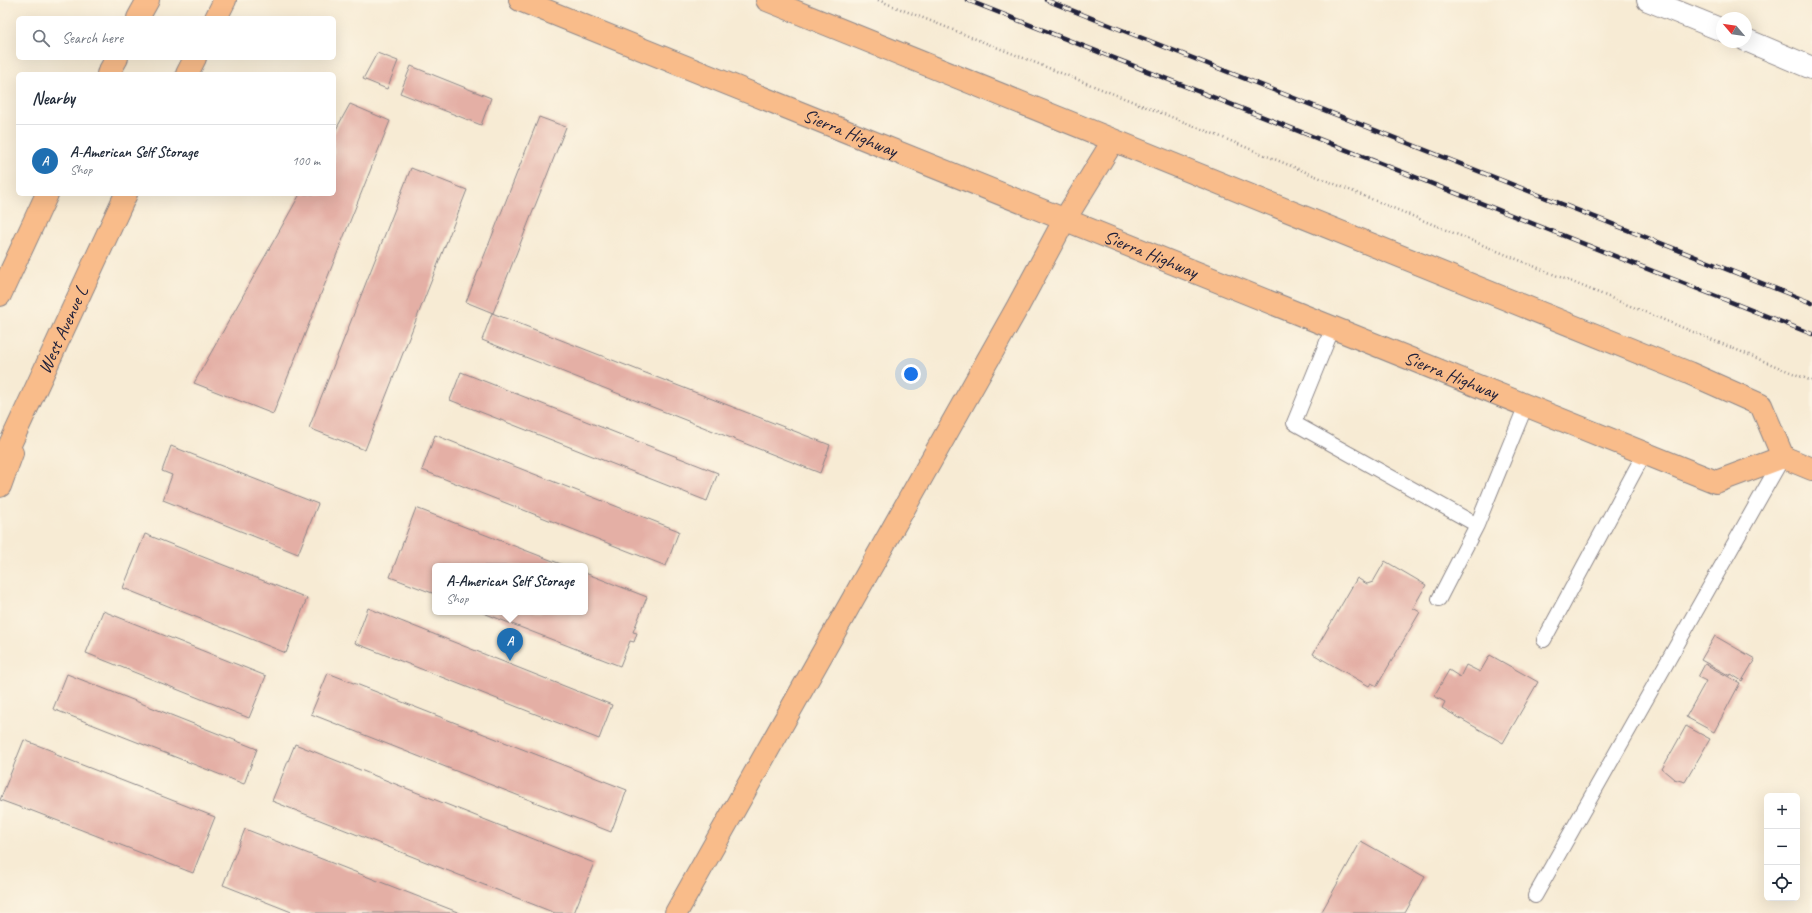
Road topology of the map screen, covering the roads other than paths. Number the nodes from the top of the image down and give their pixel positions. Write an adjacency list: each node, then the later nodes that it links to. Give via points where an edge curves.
1 (148, 0): 5 (main road)
2 (520, 0): 16 (main road, Sierra Highway)
3 (767, 0): 13 (main road)
4 (1648, 0): 6 (street)
5 (139, 16)
6 (1716, 28)
7 (1752, 43): 10 (street)
8 (116, 60): 11 (main road)
9 (194, 60): 12 (main road)
10 (1812, 68)
11 (109, 72)
12 (188, 72)
13 (1113, 141): 16 (main road); 22 (main road, via 1762,404)
14 (46, 196): 17 (main road)
15 (125, 196): 19 (main road, West Avenue L)
16 (1065, 220): 18 (main road, Sierra Highway); 30 (main road)
17 (0, 295)
18 (1334, 327): 20 (main road, Sierra Highway); 26 (lane, via 1294,423)
19 (42, 372): 23 (main road, West Avenue L); 25 (main road)
20 (1526, 405): 21 (main road, Sierra Highway); 26 (lane)
21 (1645, 452): 22 (main road, Sierra Highway, via 1716,482); 28 (lane)
22 (1782, 457): 24 (main road); 29 (lane)
23 (0, 466)
24 (1812, 469)
25 (0, 486)
26 (1477, 524): 27 (lane)
27 (1439, 598)
28 (1544, 640)
29 (1535, 896)
30 (676, 913)

